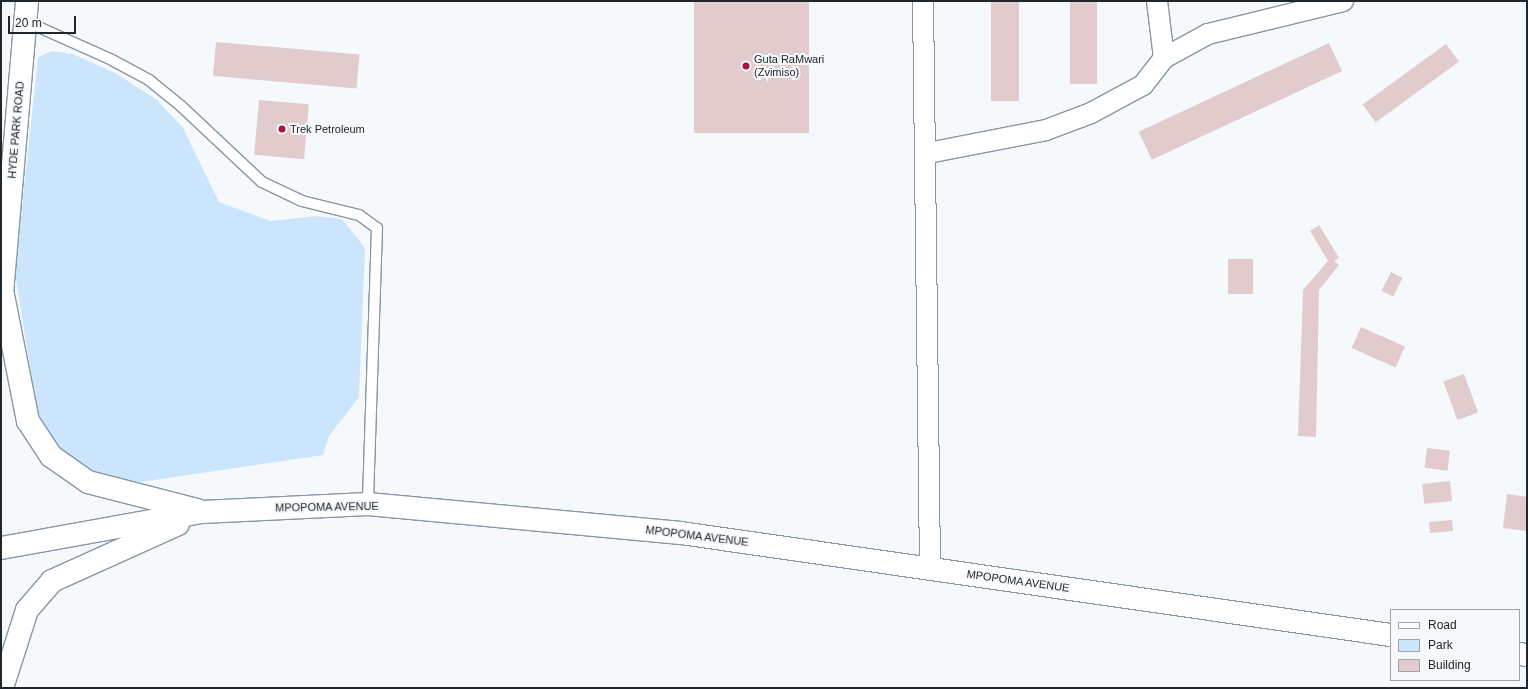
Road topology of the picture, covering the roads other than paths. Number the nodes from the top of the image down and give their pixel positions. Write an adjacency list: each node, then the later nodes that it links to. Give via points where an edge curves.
1 (923, 1): 6 (street)
2 (1157, 1): 5 (street)
3 (1344, 1): 5 (street, via 1208,34)
4 (26, 11): 7 (street, HYDE PARK ROAD); 8 (lane, via 149,80 182,106 262,182 302,201 359,215 377,228)
5 (1164, 58): 6 (street, via 1143,85 1091,113 1046,130)
6 (928, 153): 11 (street)
7 (2, 299): 9 (street, HYDE PARK ROAD, via 28,422 51,456 88,482)
8 (368, 504): 9 (street, MPOPOMA AVENUE); 11 (street, MPOPOMA AVENUE, via 681,533)
9 (202, 512): 10 (street, MPOPOMA AVENUE); 13 (street, via 52,581 27,610)
10 (1, 548)
11 (930, 568): 12 (street, MPOPOMA AVENUE)
12 (1390, 636)
13 (2, 688)

